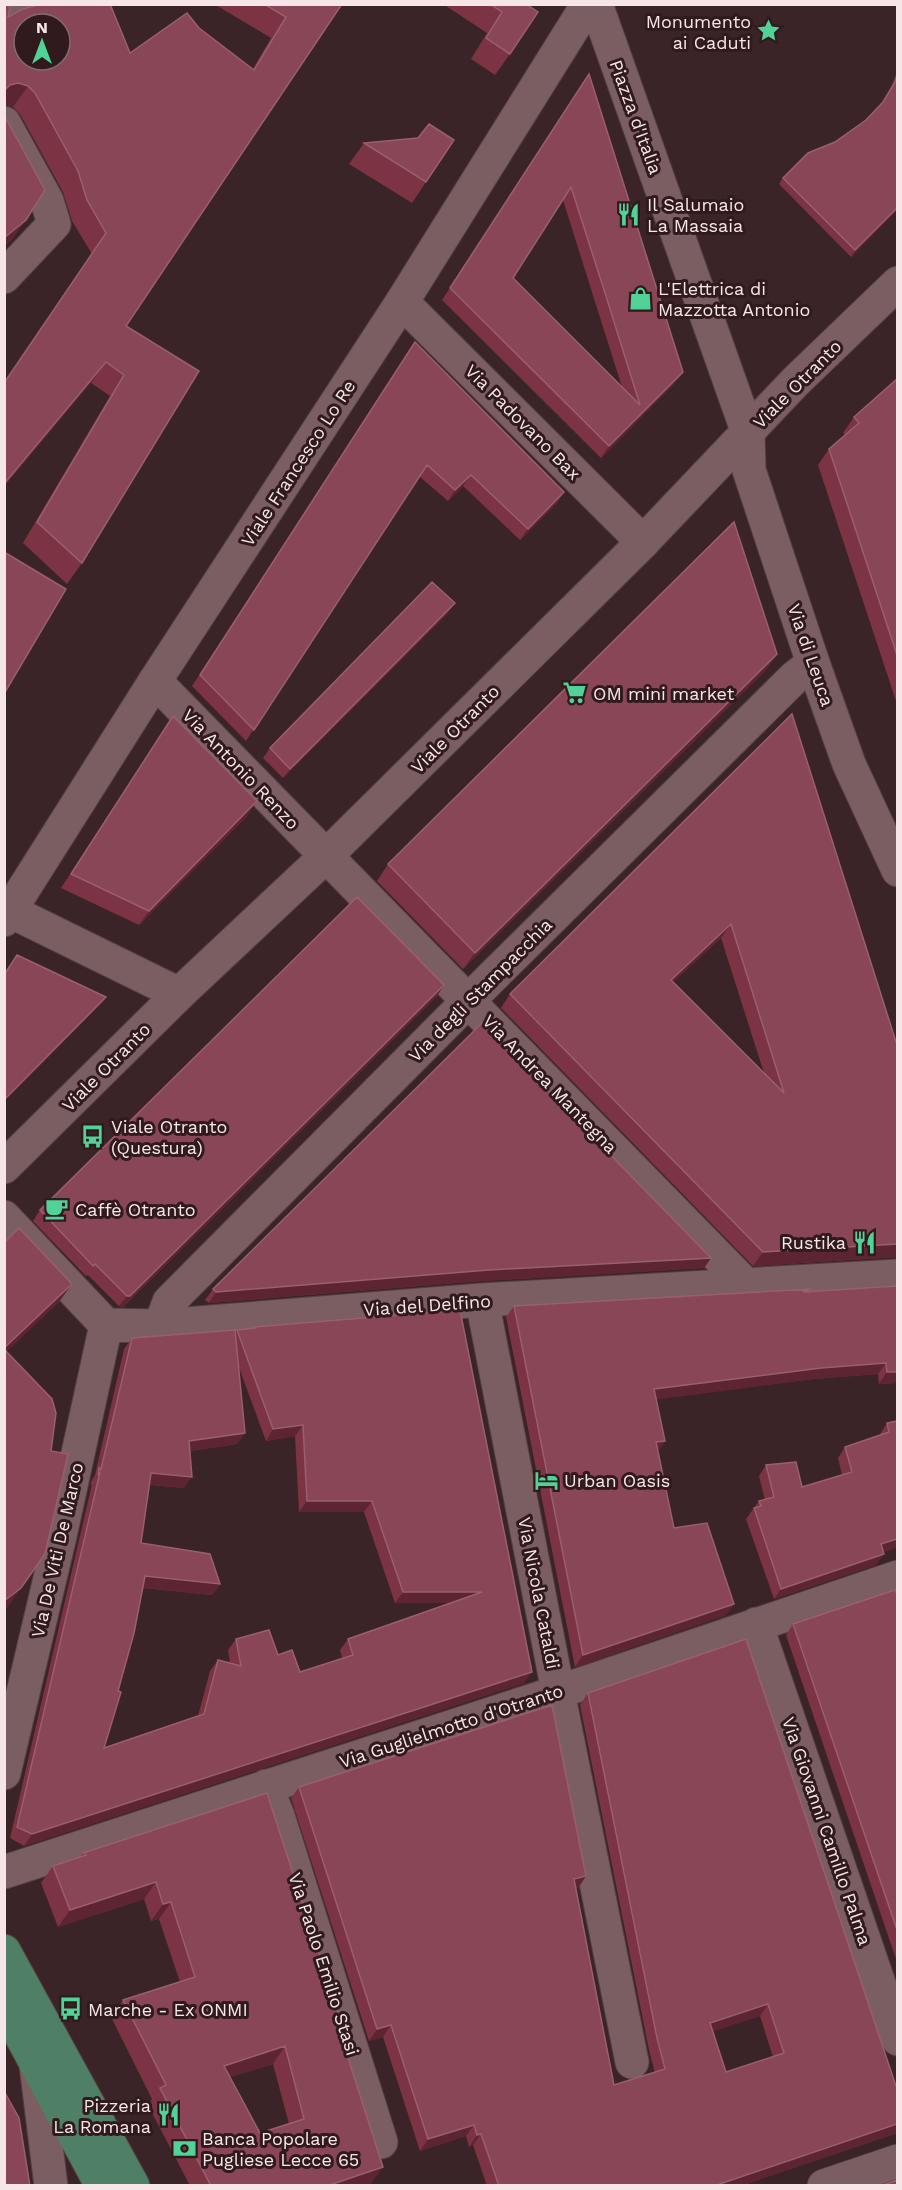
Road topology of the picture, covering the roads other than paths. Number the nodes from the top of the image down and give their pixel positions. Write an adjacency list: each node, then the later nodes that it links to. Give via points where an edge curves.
1 (588, 4): 6 (street, Viale Francesco Lo Re)
2 (596, 4): 7 (street, Piazza d'Italia)
3 (4, 123): 4 (street, via 47,201 54,224)
4 (4, 277)
5 (897, 283): 7 (street, Viale Otranto)
6 (402, 302): 8 (street, Via Padovano Bax); 10 (street, Viale Francesco Lo Re)
7 (748, 433): 8 (street, Viale Otranto); 9 (street, Via di Leuca, via 749,470)
8 (643, 542): 11 (street, Viale Otranto)
9 (813, 663): 12 (street, Via di Leuca, via 849,764); 15 (street, Via degli Stampacchia)
10 (155, 681): 11 (street, Via Antonio Renzo); 13 (street, Viale Francesco Lo Re)
11 (326, 856): 14 (street, Viale Otranto); 15 (street, Via Andrea Mantegna)
12 (897, 870)
13 (7, 913): 14 (street)
14 (179, 994): 16 (street, Viale Otranto)
15 (469, 1001): 19 (street, Via Andrea Mantegna); 22 (street, Via degli Stampacchia, via 169,1302)
16 (4, 1167)
17 (4, 1216): 21 (street)
18 (897, 1276): 19 (street, Via del Delfino)
19 (747, 1286): 20 (street, Via del Delfino)
20 (482, 1300): 22 (street, Via del Delfino); 25 (street, Via Nicola Cataldi)
21 (106, 1325): 22 (street, Via del Delfino); 26 (street, Via De Viti De Marco)
22 (160, 1326)
23 (897, 1577): 24 (street, Via Guglielmotto d'Otranto)
24 (756, 1624): 25 (street, Via Guglielmotto d'Otranto); 31 (street, Via Giovanni Camillo Palma)
25 (558, 1692): 27 (street, Via Guglielmotto d'Otranto); 32 (street, Via Nicola Cataldi)
26 (4, 1773)
27 (266, 1786): 28 (street, Via Guglielmotto d'Otranto); 34 (street, Via Paolo Emilio Stasi)
28 (4, 1872)
29 (4, 1951): 38 (main road)
30 (4, 2004): 33 (main road)
31 (897, 2039)
32 (632, 2062)
33 (36, 2064): 36 (street); 37 (main road)
34 (381, 2142)
35 (897, 2161): 39 (street)
36 (51, 2186)
37 (102, 2186)
38 (132, 2186)
39 (824, 2186)

